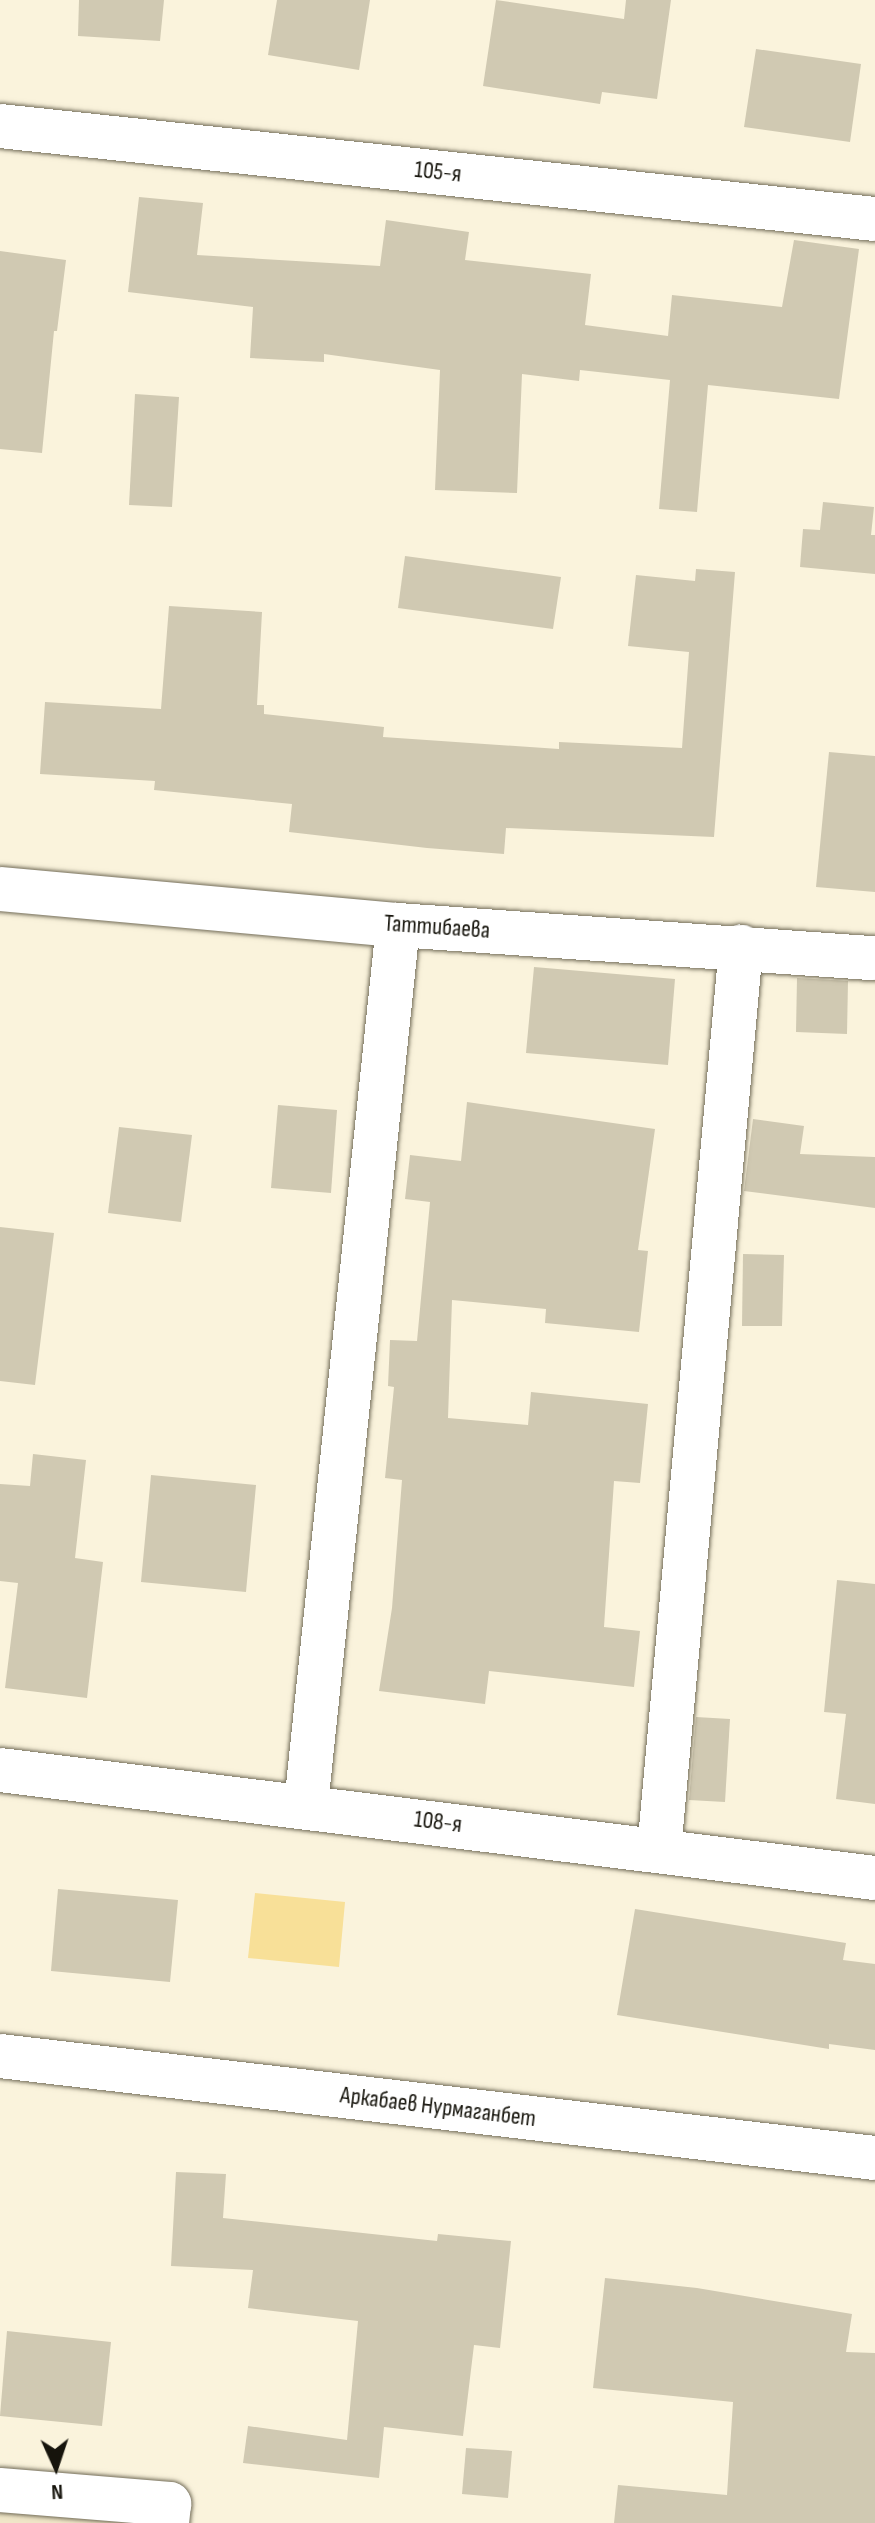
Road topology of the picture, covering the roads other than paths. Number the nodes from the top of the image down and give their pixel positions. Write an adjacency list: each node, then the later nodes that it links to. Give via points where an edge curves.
1 (0, 126): 2 (street, 105-я)
2 (875, 219)
3 (0, 889): 4 (street, Таттибаева)
4 (398, 925): 5 (street, Таттибаева); 8 (street)
5 (741, 947): 6 (street, Таттибаева); 9 (street)
6 (875, 958)
7 (0, 1770): 8 (street, 108-я)
8 (306, 1805): 9 (street, 108-я)
9 (659, 1851): 10 (street, 108-я)
10 (875, 1878)
11 (0, 2056): 12 (street, Аркабаев Нурмаганбет)
12 (875, 2158)
13 (0, 2490): 14 (street, via 169,2504)
14 (167, 2523)

